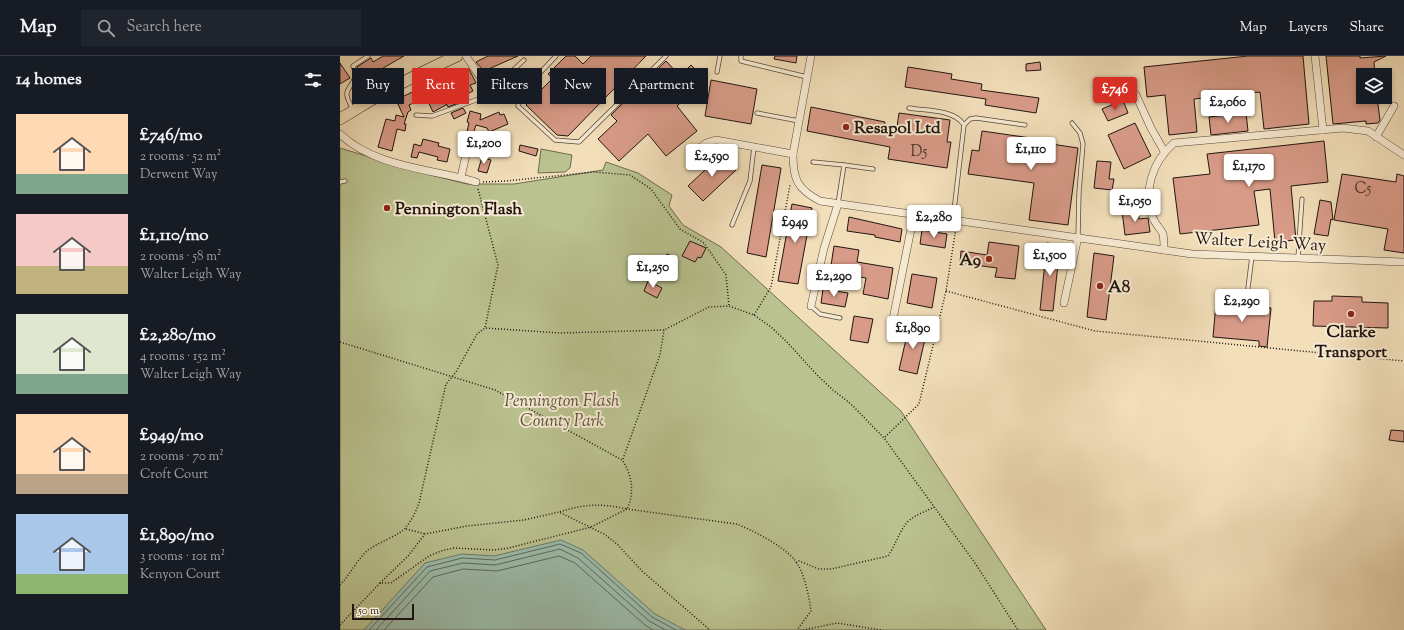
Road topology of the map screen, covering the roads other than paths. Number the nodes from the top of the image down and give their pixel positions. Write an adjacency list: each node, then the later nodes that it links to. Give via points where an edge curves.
1 (368, 56): 16 (lane, via 354,66 356,75)
2 (457, 56): 21 (main road, via 418,74)
3 (466, 56): 12 (street)
4 (556, 56): 5 (lane, via 519,95 518,106 555,140 580,142)
5 (666, 56)
6 (720, 56): 13 (lane)
7 (741, 56): 14 (lane, via 741,61)
8 (810, 56): 14 (street)
9 (1315, 56): 29 (street)
10 (524, 60): 11 (lane)
11 (515, 68)
12 (477, 72)
13 (717, 72)
14 (807, 77): 25 (street)
15 (340, 91): 16 (lane)
16 (346, 91): 21 (lane, via 346,98)
17 (1136, 95): 33 (street)
18 (477, 100): 23 (lane, via 432,116)
19 (1394, 106): 31 (street)
20 (908, 108): 27 (lane, via 952,115 960,118)
21 (353, 111): 24 (main road)
22 (757, 113): 25 (lane)
23 (416, 115)
24 (340, 119)
25 (799, 121): 34 (street)
26 (1072, 123): 50 (lane, via 1080,133 1083,144)
27 (964, 125): 28 (lane, via 970,119 976,118); 48 (lane)
28 (1025, 125)
29 (1323, 130): 31 (street, via 1343,128 1368,132); 33 (street, via 1174,143)
30 (340, 134): 41 (street, via 351,144 388,160)
31 (1376, 137): 36 (street)
32 (754, 147): 34 (street); 37 (street, via 716,140 706,143); 49 (lane, via 750,181)
33 (1164, 151): 51 (street, via 1151,174 1148,197 1153,219 1163,234)
34 (793, 154): 46 (street, Walter Leigh Way, via 796,180 809,195 820,201)
35 (466, 155): 41 (street)
36 (1404, 155)
37 (690, 156)
38 (813, 162): 39 (lane)
39 (844, 165): 40 (lane); 46 (lane)
40 (873, 169)
41 (461, 177): 44 (street)
42 (345, 181): 43 (lane)
43 (340, 182)
44 (476, 182)
45 (1302, 199): 53 (lane)
46 (838, 204): 47 (street, Walter Leigh Way); 57 (street, via 824,248)
47 (914, 214): 48 (street, Walter Leigh Way); 59 (street)
48 (955, 220): 50 (street, Walter Leigh Way)
49 (732, 225)
50 (1078, 237): 51 (street, Walter Leigh Way); 56 (street)
51 (1164, 250): 52 (street, Walter Leigh Way, via 1192,254)
52 (1252, 256): 53 (street, Walter Leigh Way); 55 (lane)
53 (1298, 259): 54 (street, Walter Leigh Way)
54 (1404, 262)
55 (1248, 288)
56 (1064, 302)
57 (811, 306): 58 (lane, via 820,314)
58 (840, 318)
59 (893, 319)

